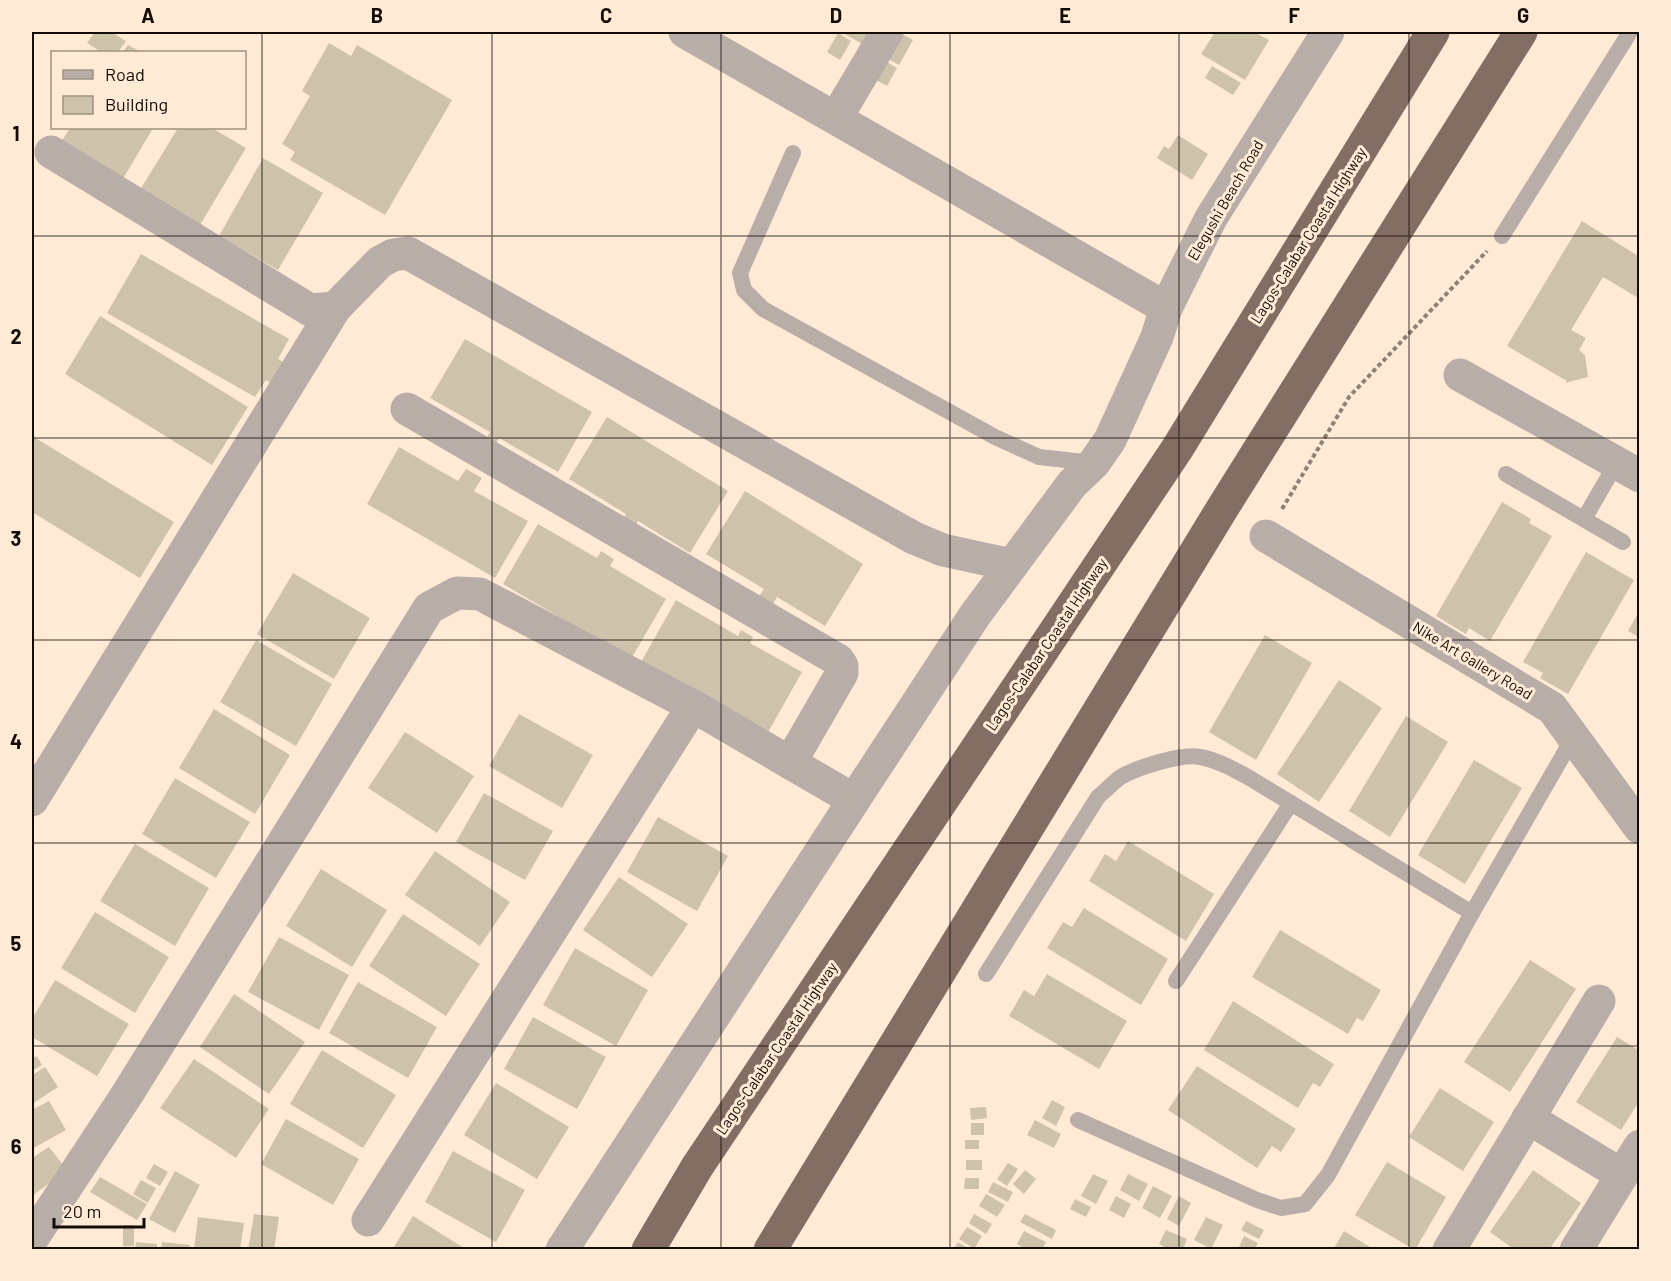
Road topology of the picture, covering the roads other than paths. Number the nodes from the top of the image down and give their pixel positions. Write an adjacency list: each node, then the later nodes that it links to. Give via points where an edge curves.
1 (685, 32): 7 (street)
2 (886, 32): 7 (street)
3 (1328, 32): 12 (street, Elegushi Beach Road, via 1211,218)
4 (1433, 32): 40 (highway, Lagos-Calabar Coastal Highway, via 1177,449 697,1167)
5 (1521, 32): 41 (highway, via 1232,494)
6 (1630, 32): 10 (lane)
7 (836, 118): 12 (street)
8 (51, 152): 11 (street, via 310,310)
9 (793, 153): 15 (lane, via 740,273 744,290 763,309 995,437 1039,457)
10 (1502, 236)
11 (335, 308): 21 (street, via 380,262 408,253 914,538 943,550); 25 (street)
12 (1166, 308): 15 (street, Elegushi Beach Road, via 1126,410)
13 (1460, 375): 16 (street)
14 (407, 409): 24 (street, via 837,660 842,673)
15 (1094, 463): 21 (street, Elegushi Beach Road, via 1072,484)
16 (1628, 469): 18 (lane)
17 (1506, 474): 18 (lane)
18 (1584, 519): 20 (lane)
19 (1266, 536): 23 (street, Nike Art Gallery Road, via 1546,704 1557,713)
20 (1623, 542)
21 (1012, 565): 26 (street, Elegushi Beach Road)
22 (693, 706): 24 (street); 37 (street); 38 (street, via 480,594 457,593 429,609 128,1093)
23 (1573, 738): 28 (street, Nike Art Gallery Road); 29 (lane)
24 (790, 763): 26 (street)
25 (32, 800)
26 (854, 800): 39 (street, Elegushi Beach Road)
27 (1291, 803): 29 (lane); 30 (lane, via 1248,777 1198,756 1149,766 1120,778 1098,797); 31 (lane)
28 (1640, 828)
29 (1472, 913): 34 (lane, via 1328,1175 1305,1204 1281,1208 1257,1200)
30 (986, 974)
31 (1176, 981)
32 (1599, 1001): 33 (street)
33 (1528, 1118): 36 (street); 42 (street)
34 (1078, 1120)
35 (1640, 1146): 36 (street)
36 (1622, 1175): 43 (street)
37 (368, 1220)
38 (32, 1239)
39 (562, 1250)
40 (648, 1250)
41 (770, 1250)
42 (1449, 1250)
43 (1576, 1250)

